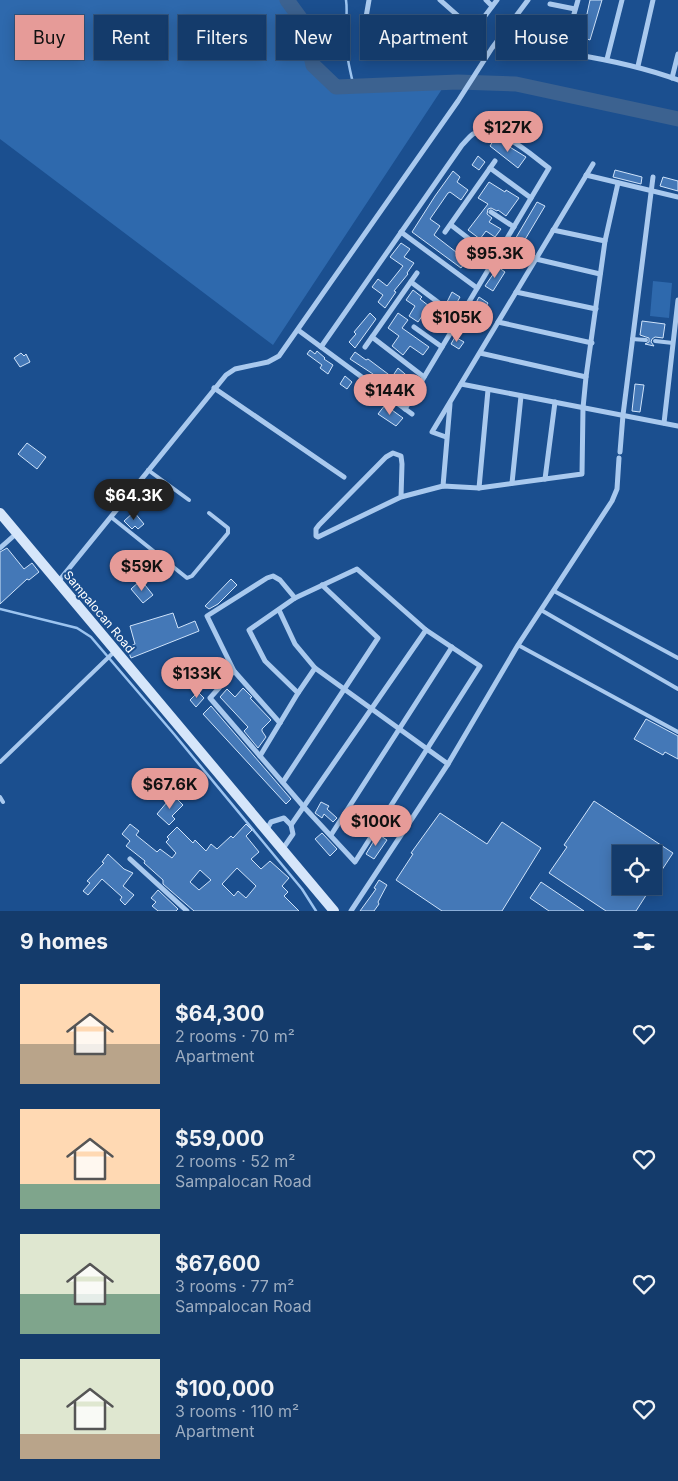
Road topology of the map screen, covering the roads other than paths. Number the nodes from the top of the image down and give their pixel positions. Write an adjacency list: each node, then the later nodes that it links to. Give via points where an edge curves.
1 (369, 0): 12 (street)
2 (440, 0): 13 (street)
3 (486, 0): 10 (street)
4 (497, 0): 10 (street)
5 (528, 0): 15 (street)
6 (578, 0): 11 (street)
7 (622, 0): 20 (street)
8 (653, 0): 21 (street)
9 (550, 4): 11 (street)
10 (492, 6): 14 (street)
11 (575, 9): 16 (street)
12 (366, 15)
13 (457, 15)
14 (485, 15)
15 (517, 15)
16 (573, 15)
17 (496, 43): 52 (street)
18 (678, 54): 22 (street)
19 (587, 56): 20 (street)
20 (607, 59): 21 (street)
21 (638, 66): 22 (street)
22 (672, 78): 23 (street)
23 (678, 80)
24 (495, 161): 26 (street)
25 (593, 164): 27 (street)
26 (490, 168): 32 (street); 34 (street)
27 (586, 175): 29 (street); 36 (street)
28 (653, 177): 30 (street)
29 (618, 183): 30 (street); 39 (street)
30 (651, 191): 31 (street); 54 (street)
31 (678, 197)
32 (531, 198): 35 (street); 37 (street, via 549,168 511,140 484,131 473,134 462,145)
33 (491, 212): 35 (street)
34 (451, 225): 38 (street); 40 (street)
35 (514, 227): 40 (street)
36 (553, 230): 39 (street); 41 (street)
37 (402, 232): 45 (street); 59 (street)
38 (445, 232)
39 (605, 241): 43 (street)
40 (495, 259): 45 (street)
41 (536, 259): 43 (street); 46 (street)
42 (417, 273): 44 (street)
43 (600, 274): 48 (street)
44 (411, 282): 49 (street); 53 (street)
45 (478, 288): 49 (street)
46 (516, 292): 48 (street); 50 (street)
47 (678, 300): 58 (street)
48 (596, 309): 57 (street)
49 (459, 318): 61 (street)
50 (498, 322): 57 (street); 62 (street)
51 (414, 327): 61 (street)
52 (298, 330): 59 (street); 66 (street, via 279,356 268,362 235,369)
53 (372, 337): 60 (street); 63 (street)
54 (632, 339): 55 (lane); 74 (street)
55 (646, 340)
56 (655, 341): 58 (lane)
57 (592, 343): 64 (street)
58 (673, 343): 75 (street)
59 (322, 347): 72 (street)
60 (365, 347)
61 (442, 347): 63 (street)
62 (480, 353): 64 (street); 65 (street)
63 (424, 377): 72 (street)
64 (586, 377): 71 (street)
65 (461, 384): 67 (street); 69 (street)
66 (214, 388): 80 (street); 81 (street)
67 (488, 390): 68 (street); 85 (street)
68 (521, 396): 70 (street); 83 (street)
69 (451, 402): 77 (street); 77 (street, via 432,432)
70 (555, 402): 71 (street); 82 (street)
71 (583, 408): 74 (street); 82 (street, via 582,474)
72 (405, 410): 73 (street)
73 (412, 414)
74 (623, 415): 75 (street); 78 (street)
75 (664, 423): 76 (street)
76 (678, 426)
77 (446, 437): 84 (street)
78 (620, 452)
79 (619, 458): 95 (street, via 617,489 612,501)
80 (148, 470): 87 (lane); 90 (street)
81 (344, 477)
82 (546, 479): 83 (street)
83 (512, 483): 85 (street)
84 (443, 486): 85 (street); 86 (street)
85 (478, 488)
86 (401, 497): 86 (street, via 401,456 393,453 319,525 316,536)
87 (189, 500)
88 (0, 513): 91 (main road, Sampalocan Road)
89 (209, 513): 90 (lane, via 228,528 228,533 187,578)
90 (110, 517): 93 (street)
91 (17, 533): 92 (street); 93 (main road, Sampalocan Road)
92 (0, 548)
93 (58, 582): 102 (main road, Sampalocan Road)
94 (322, 585): 96 (street); 99 (street, via 357,569); 107 (street, via 378,638)
95 (554, 591): 98 (street); 103 (lane)
96 (295, 598): 97 (street); 105 (street, via 273,576 207,616)
97 (279, 610): 104 (street, via 295,644); 108 (street, via 250,630 265,661)
98 (542, 610): 100 (street); 106 (lane)
99 (426, 630): 101 (street); 109 (street)
100 (518, 644): 112 (lane); 116 (street)
101 (452, 647): 111 (street); 113 (street, via 480,666)
102 (115, 651): 115 (lane); 120 (main road, Sampalocan Road)
103 (678, 658)
104 (315, 668): 107 (street); 108 (street)
105 (234, 671): 110 (street); 114 (street, via 210,698)
106 (678, 689)
107 (343, 690): 109 (street); 117 (street)
108 (298, 693): 110 (street)
109 (371, 709): 111 (street); 118 (street)
110 (280, 723): 114 (street)
111 (399, 729): 113 (street); 121 (street)
112 (678, 732)
113 (427, 749): 116 (street); 121 (street, via 355,862)
114 (260, 756): 117 (street)
115 (0, 762)
116 (448, 764): 126 (street)
117 (283, 782): 118 (street)
118 (303, 806): 119 (street); 121 (street)
119 (291, 825): 120 (street, via 284,818 271,822); 122 (street, via 293,834)
120 (266, 831): 122 (main road, Sampalocan Road)
121 (331, 835)
122 (282, 850): 125 (main road, Sampalocan Road)
123 (130, 859): 124 (street)
124 (187, 911)
125 (334, 911)
126 (350, 911)

